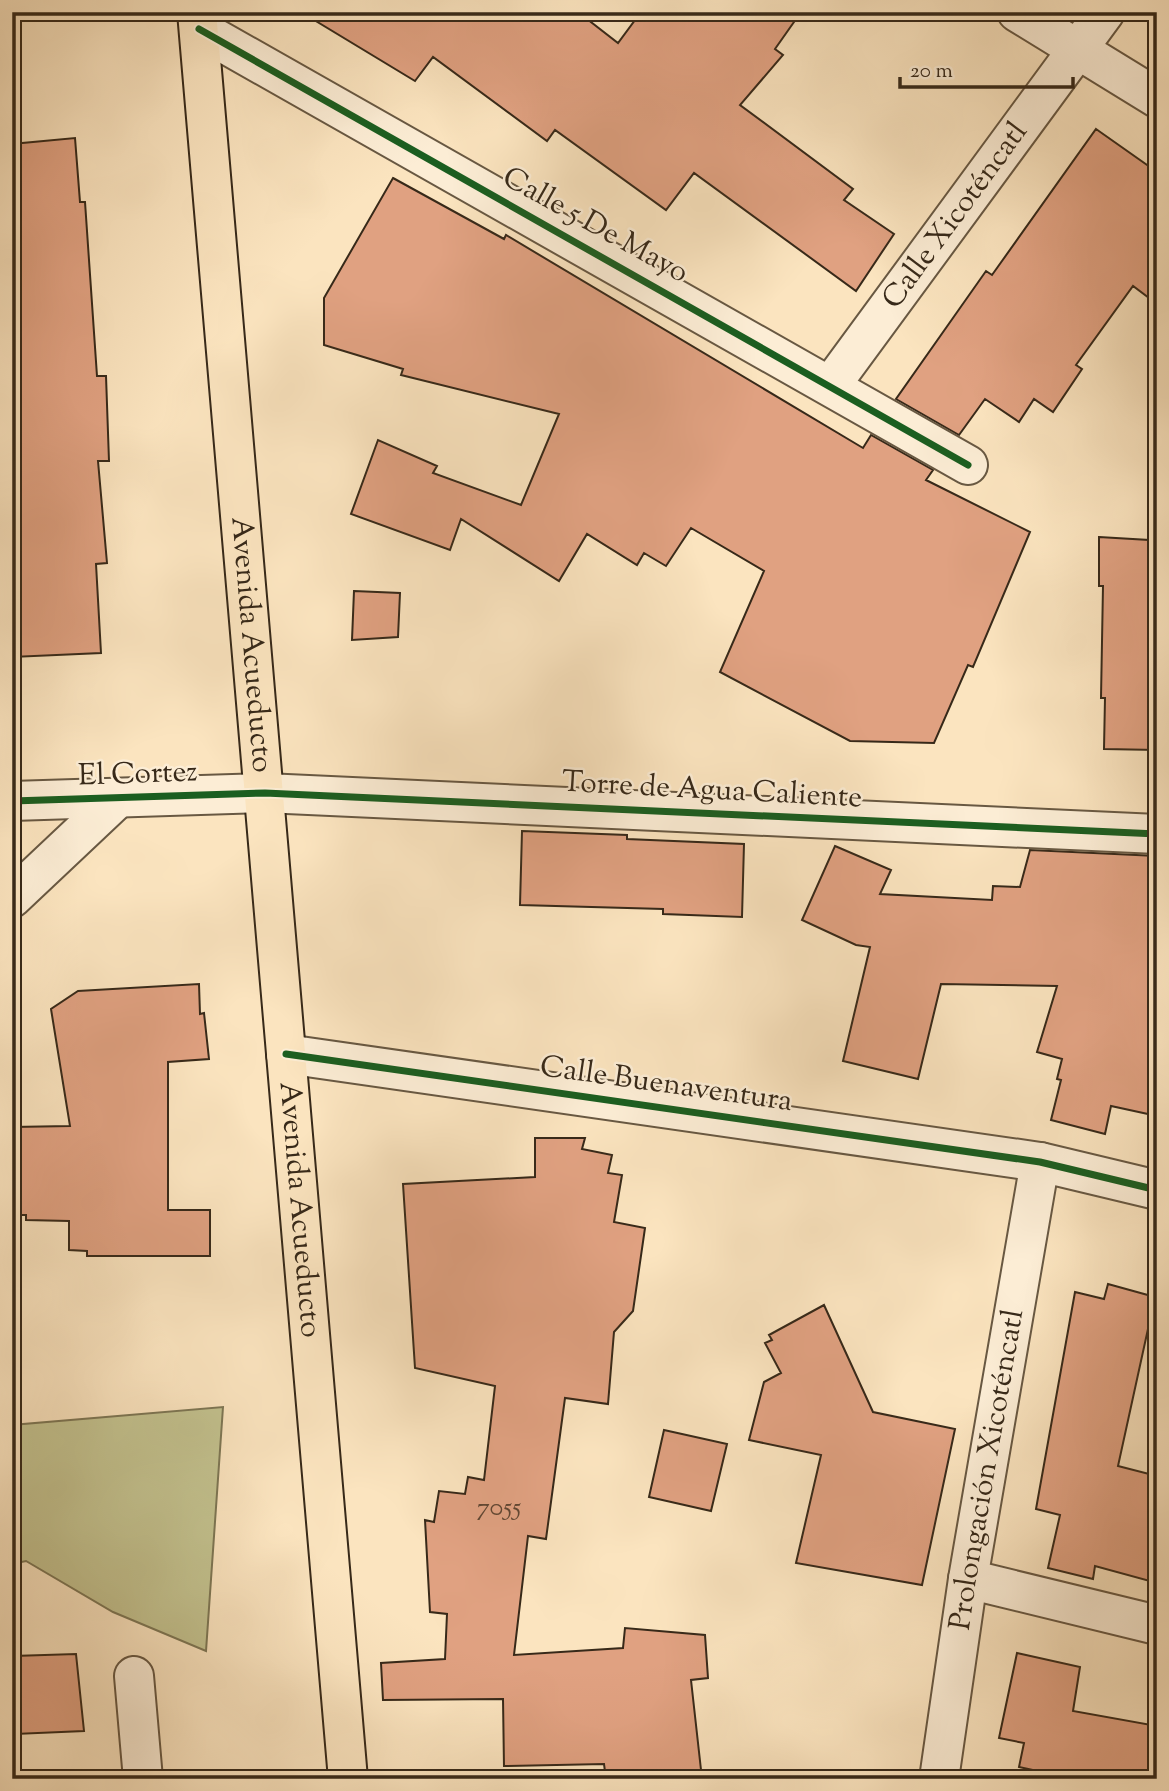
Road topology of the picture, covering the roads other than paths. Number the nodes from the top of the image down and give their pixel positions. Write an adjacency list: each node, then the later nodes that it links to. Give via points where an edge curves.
1 (1017, 12): 4 (street)
2 (1105, 12): 4 (street, Calle Xicoténcatl)
3 (198, 21): 6 (street, Calle 5 De Mayo); 8 (main road, Avenida Acueducto)
4 (1077, 50): 5 (street); 6 (street, Calle Xicoténcatl)
5 (1157, 98)
6 (831, 385): 7 (street, Calle 5 De Mayo)
7 (968, 465)
8 (265, 793): 9 (street, El Cortez); 11 (street, Torre de Agua Caliente); 13 (main road, Avenida Acueducto)
9 (117, 799): 10 (street, El Cortez); 12 (street)
10 (12, 801)
11 (1157, 834)
12 (12, 898)
13 (286, 1054): 14 (street, Calle Buenaventura); 20 (main road, Avenida Acueducto)
14 (1040, 1162): 15 (street, Calle Buenaventura); 16 (street, Prolongación Xicoténcatl)
15 (1157, 1190)
16 (968, 1579): 17 (street); 21 (street, Prolongación Xicoténcatl)
17 (1157, 1625)
18 (134, 1676): 19 (street)
19 (143, 1779)
20 (348, 1779)
21 (939, 1779)

